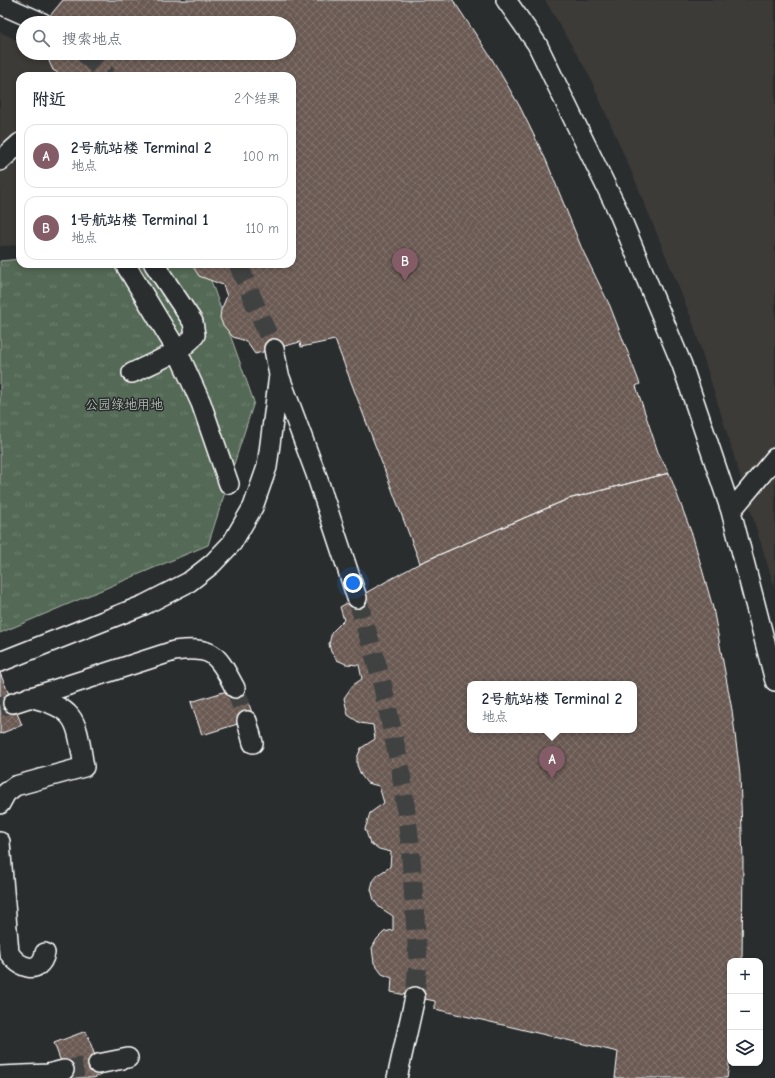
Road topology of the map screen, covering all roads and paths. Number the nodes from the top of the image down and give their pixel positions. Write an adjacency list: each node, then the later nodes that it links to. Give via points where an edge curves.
1 (506, 0): 14 (street, via 537,44 618,211 682,365)
2 (0, 4): 3 (street)
3 (27, 16)
4 (16, 147): 5 (street)
5 (0, 161)
6 (127, 268): 9 (street)
7 (157, 268): 9 (street, via 193,322 195,334 191,341)
8 (274, 349): 11 (street)
9 (177, 350): 10 (street); 13 (street, via 201,403)
10 (132, 373)
11 (279, 375): 15 (street, via 316,474); 16 (street, via 267,467 253,507 232,543 217,559 189,582 144,605)
12 (775, 458): 14 (street)
13 (229, 484)
14 (731, 511): 17 (street)
15 (357, 598)
16 (0, 662)
17 (775, 681)
18 (234, 688): 21 (street, via 221,662 209,652 195,648 174,651 21,700 52,703 67,712 75,722 84,767 15,786 6,793)
19 (247, 721): 20 (street)
20 (253, 744)
21 (0, 804)
22 (0, 842): 23 (street, via 9,953 22,967 32,968 44,960)
23 (45, 953)
24 (415, 997): 29 (street)
25 (128, 1058): 26 (street)
26 (98, 1064)
27 (64, 1070): 28 (street, via 48,1074)
28 (0, 1076)
29 (397, 1078)

